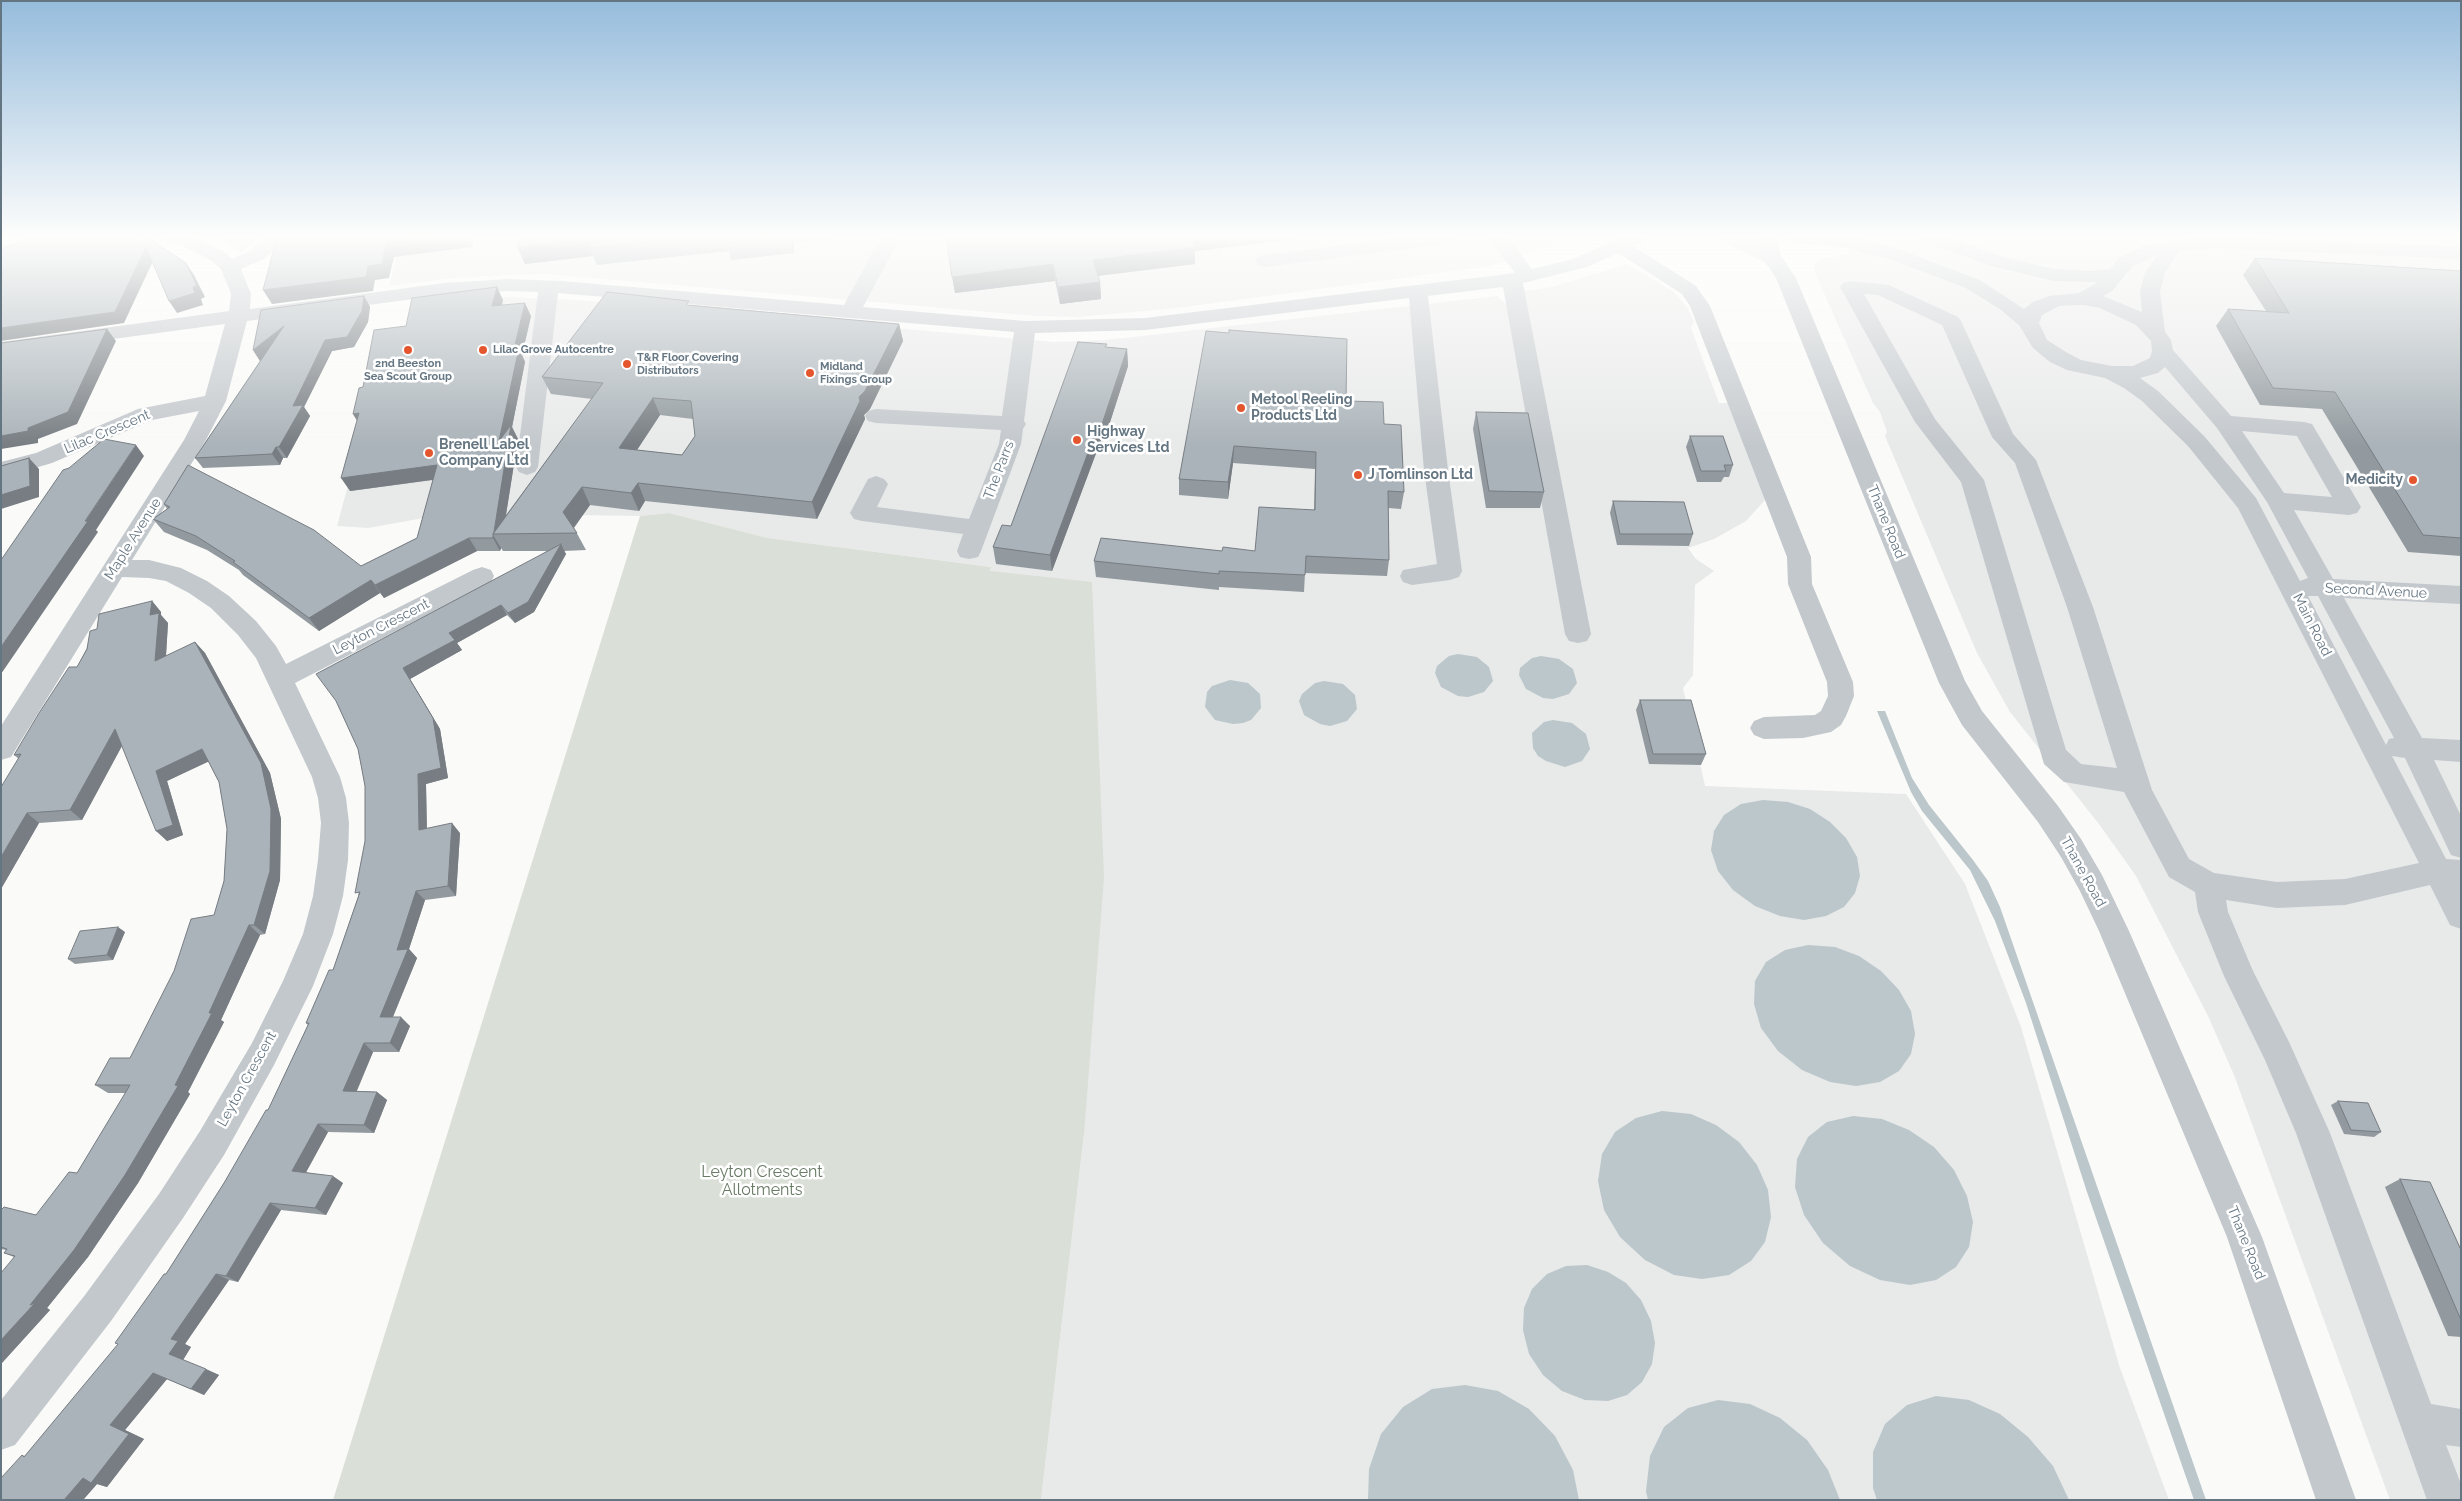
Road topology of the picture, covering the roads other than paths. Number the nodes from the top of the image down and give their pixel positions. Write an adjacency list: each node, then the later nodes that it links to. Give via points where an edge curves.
1 (239, 307): 18 (street)
2 (306, 307): 18 (street)
3 (546, 307): 28 (street)
4 (793, 307): 17 (street)
5 (854, 307): 17 (street)
6 (1280, 307): 20 (street, via 1146,324)
7 (1419, 307): 36 (street, via 1450,571)
8 (1525, 307): 40 (street)
9 (1700, 307): 42 (street, via 1762,459 1798,558 1800,584 1840,682 1842,696 1837,709 1832,718 1821,725)
10 (1798, 307): 55 (street, Thane Road, via 1952,683 1972,718 2071,848 2114,931 2244,1237)
11 (1861, 307): 47 (street, via 1926,422 1972,480 2054,756 2074,774)
12 (1921, 307): 47 (street, via 1951,321 2003,437 2026,460 2080,608)
13 (2006, 307): 19 (street)
14 (2039, 307): 19 (street, via 2032,313)
15 (2114, 307): 21 (street, Main Road, via 2125,311)
16 (2153, 307): 21 (street)
17 (851, 312): 20 (street)
18 (238, 316): 22 (street); 24 (street, Maple Avenue)
19 (2029, 324): 23 (street, via 2040,344 2058,357 2076,365)
20 (1025, 327): 26 (street, The Parrs)
21 (2159, 341): 23 (street, via 2160,361 2150,368 2135,373); 27 (street, Main Road)
22 (1, 348)
23 (2112, 373): 37 (street, Main Road, via 2150,396 2224,473 2248,504)
24 (215, 401): 29 (street, Lilac Crescent, via 146,414 44,458); 34 (street, Maple Avenue, via 195,440)
25 (876, 416): 26 (street)
26 (1014, 424): 32 (street, The Parrs, via 1010,444)
27 (2225, 424): 31 (street, Main Road); 31 (street, via 2304,429 2349,507)
28 (527, 467)
29 (1, 470)
30 (876, 484): 32 (street, via 862,514)
31 (2277, 500): 38 (street, Main Road)
32 (977, 528): 33 (street, The Parrs)
33 (969, 551)
34 (114, 568): 41 (street, Leyton Crescent, via 149,569 172,574 198,587 220,602 247,628 267,653); 44 (street, Maple Avenue)
35 (482, 576): 41 (street, Leyton Crescent)
36 (1412, 576)
37 (2292, 587): 38 (street, Second Avenue); 43 (street, Main Road)
38 (2323, 587): 39 (street, Second Avenue); 45 (street, Main Road)
39 (2461, 596)
40 (1578, 634)
41 (280, 679): 54 (street, Leyton Crescent, via 326,777 332,798 335,823 333,860 318,934 297,986 263,1054 202,1159 98,1308)
42 (1764, 728)
43 (2373, 744): 45 (street); 49 (street, Main Road)
44 (1, 749)
45 (2414, 750): 46 (street); 48 (street, Main Road)
46 (2461, 751)
47 (2135, 782): 50 (street, via 2179,868)
48 (2461, 846)
49 (2449, 871): 50 (street, via 2345,892 2277,895); 51 (street, Main Road)
50 (2209, 885): 52 (street, via 2213,912 2313,1133)
51 (2461, 916)
52 (2419, 1421): 53 (street); 56 (street)
53 (2461, 1428)
54 (1, 1431)
55 (2336, 1500)
56 (2447, 1500)

